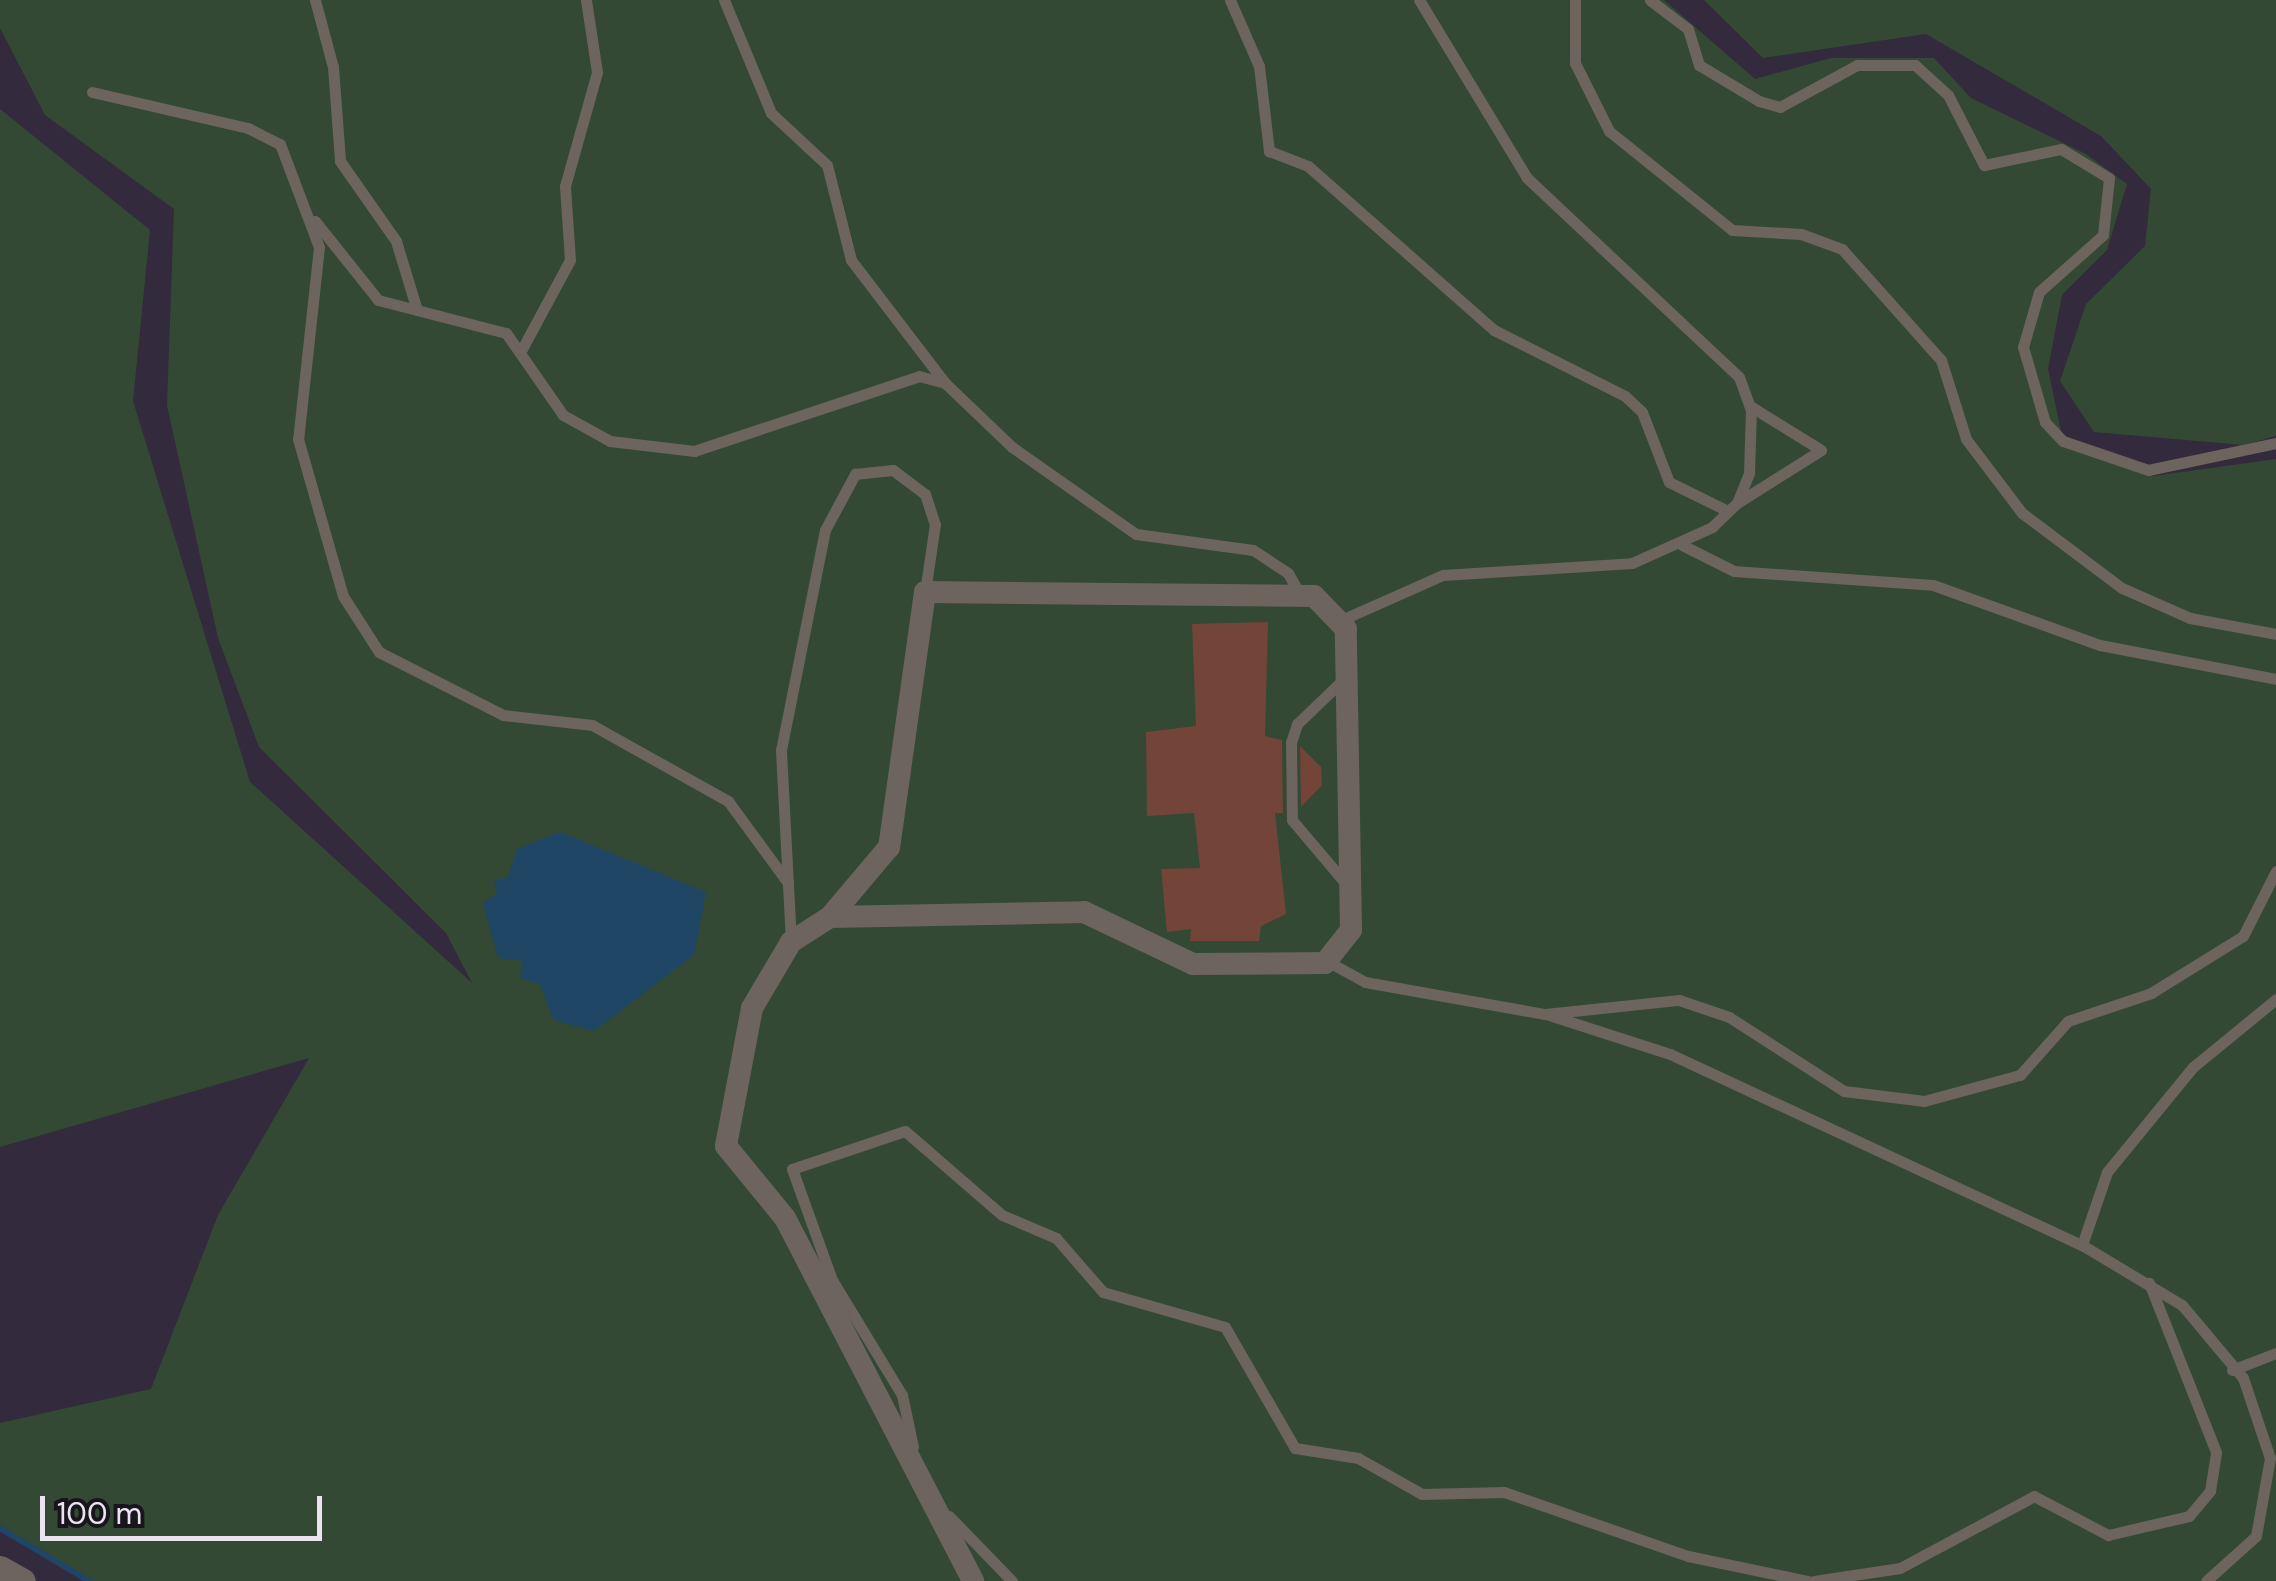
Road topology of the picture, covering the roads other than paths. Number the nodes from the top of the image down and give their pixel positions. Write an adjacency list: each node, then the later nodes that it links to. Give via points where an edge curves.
1 (314, 0): 10 (lane, via 333,66 340,160 396,241)
2 (586, 0): 11 (lane, via 597,72 565,186 570,260)
3 (724, 0): 12 (lane, via 771,113 827,164 851,260)
4 (1230, 0): 15 (lane, via 1260,66 1269,151 1308,166 1494,330 1625,396 1642,412 1669,482)
5 (1419, 0): 13 (lane, via 1528,178 1718,348)
6 (1575, 0): 20 (lane, via 1574,63 1610,131 1732,230 1801,234 1842,248 1941,360 1966,439 2022,512 2122,588 2190,618)
7 (1650, 0): 14 (lane, via 1688,30 1699,65 1759,101 1780,107 1858,65 1915,65 1948,94 1984,165 2060,149 2108,178 2103,235 2039,292 2023,347 2046,422 2063,441 2148,470)
8 (92, 92): 9 (lane, via 280,144)
9 (315, 221): 10 (lane, via 378,300); 24 (lane, via 319,280 298,439 358,627 378,652 443,687 470,691 503,715 592,725 728,801)
10 (417, 310): 11 (lane, via 485,325)
11 (522, 348): 12 (lane, via 563,414 637,447 694,450 880,383 919,376)
12 (945, 383): 18 (lane, via 1012,448 1136,534 1253,550 1288,573)
13 (1750, 406): 15 (lane, via 1749,472); 15 (lane, via 1821,450)
14 (2276, 443)
15 (1733, 507): 16 (lane)
16 (1682, 545): 19 (lane, via 1632,564 1443,576); 22 (lane, via 1734,570 1933,584 2100,645)
17 (925, 592): 18 (street); 24 (lane, via 935,524 925,494 893,470 855,474 825,530 781,750); 26 (street, via 889,848)
18 (1301, 596): 19 (street, via 1314,596)
19 (1339, 621): 21 (street)
20 (2276, 634)
21 (1347, 676): 25 (street); 25 (lane, via 1297,724 1291,760 1292,820)
22 (2276, 679)
23 (2276, 871): 30 (lane, via 2242,936 2151,993 2068,1021 2020,1075 1924,1101 1844,1091 1729,1017 1679,1000)
24 (788, 883): 27 (lane)
25 (1350, 888): 28 (street, via 1351,930)
26 (830, 917): 27 (street); 28 (street, via 1084,912 1193,964)
27 (792, 942): 37 (street, via 752,1008 726,1146 785,1218)
28 (1327, 961): 30 (lane, via 1364,982)
29 (2276, 1000): 31 (lane, via 2193,1067 2107,1172)
30 (1545, 1014): 31 (lane, via 1670,1054)
31 (2082, 1246): 32 (lane)
32 (2149, 1283): 34 (lane, via 2182,1305); 39 (lane, via 2216,1452 2210,1491 2190,1516 2108,1535 2034,1496 1900,1568)
33 (2276, 1353): 34 (lane)
34 (2232, 1370): 40 (lane, via 2254,1400 2270,1484 2256,1536)
35 (0, 1568): 36 (street)
36 (23, 1581)
37 (973, 1581)
38 (1012, 1581): 39 (lane, via 974,1548 925,1478 902,1394 832,1280 793,1189 792,1169 806,1158 906,1130 932,1145 1002,1214 1056,1238 1103,1292 1225,1327 1296,1448 1358,1458 1413,1492 1504,1492 1688,1556)
39 (1811, 1581)
40 (2206, 1581)

